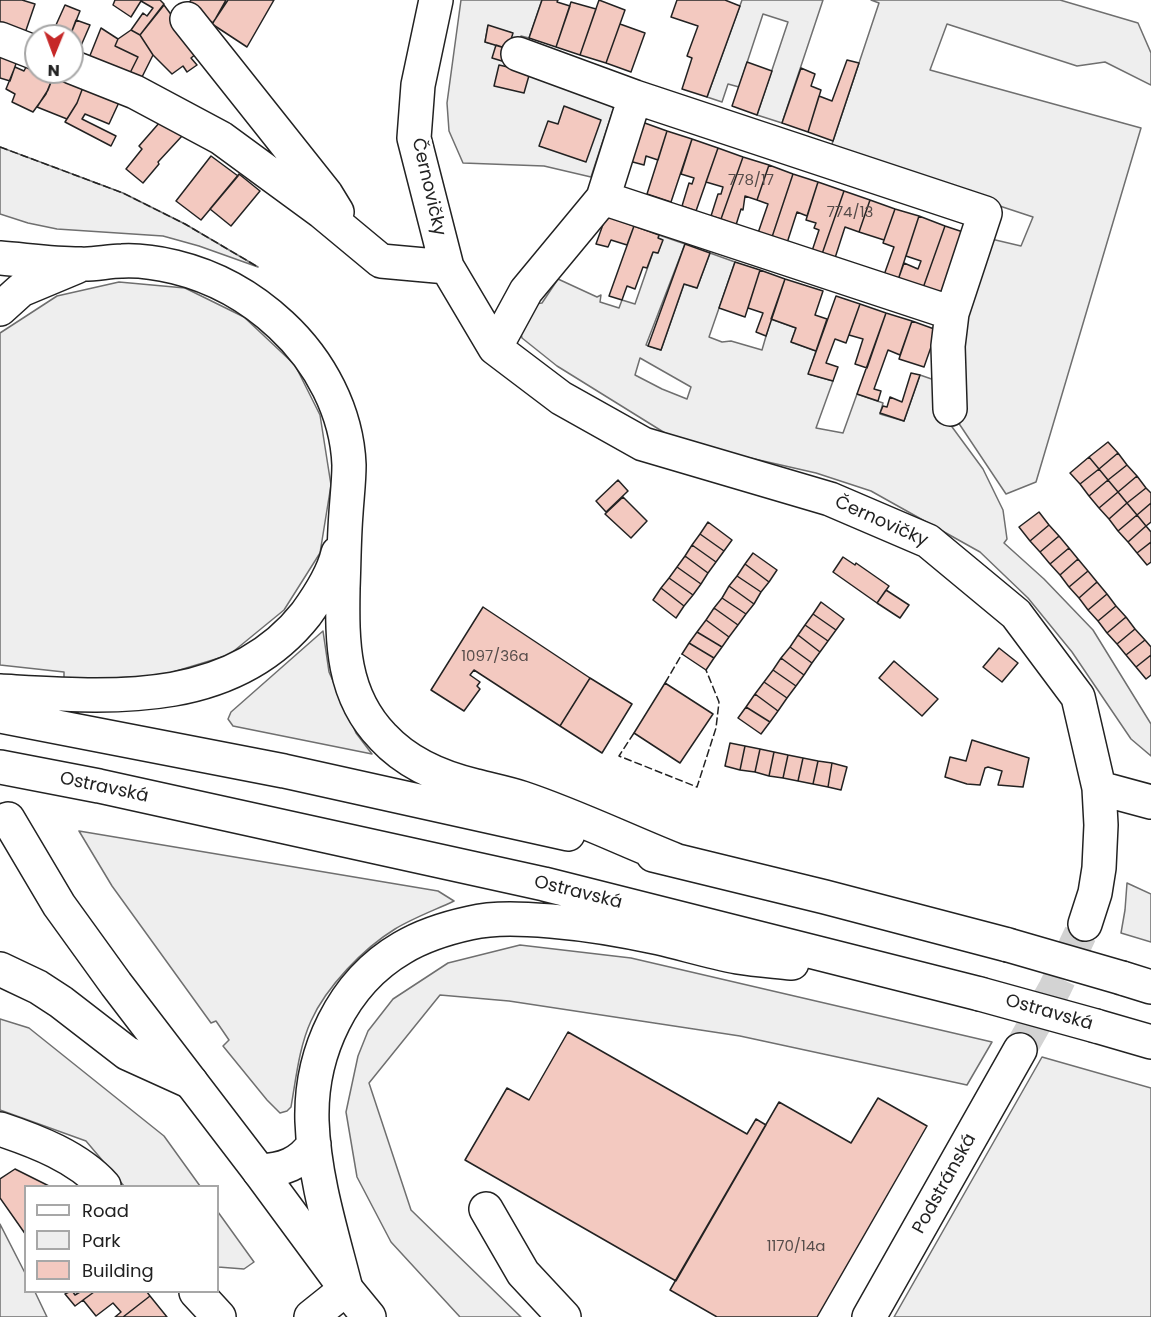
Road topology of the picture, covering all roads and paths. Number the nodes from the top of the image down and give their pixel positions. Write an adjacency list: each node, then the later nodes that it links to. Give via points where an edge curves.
1 (436, 0): 15 (main road, Černovičky, via 418,85 414,138)
2 (187, 19): 8 (main road)
3 (0, 39): 4 (main road)
4 (24, 48)
5 (518, 54): 7 (main road)
6 (84, 72): 9 (main road, via 135,92)
7 (635, 97): 10 (main road); 17 (main road, via 985,213)
8 (256, 107): 9 (main road, via 237,131); 11 (main road, via 327,194)
9 (236, 149): 11 (main road)
10 (603, 198): 17 (main road); 18 (main road, via 526,291)
11 (349, 235): 15 (main road, via 381,261)
12 (0, 242): 14 (main road)
13 (0, 258): 14 (main road)
14 (82, 264): 16 (main road, via 43,279); 20 (main road, via 149,262 195,272 248,298 291,335 324,378 342,423 349,466)
15 (447, 267): 18 (main road, Černovičky)
16 (5, 301)
17 (952, 313): 19 (main road, via 948,346)
18 (495, 348): 24 (main road, Černovičky, via 561,398 644,444 830,499 928,541 1016,614 1078,697)
19 (950, 409)
20 (345, 531): 21 (main road, via 325,585 293,631 264,654 226,675 149,694); 27 (main road, via 345,660 362,710 384,738 437,774 521,797)
21 (0, 691)
22 (0, 716): 27 (main road, via 306,775)
23 (0, 767): 30 (main road, Ostravská, via 544,884)
24 (1099, 788): 25 (main road); 28 (main road, Černovičky, via 1099,868)
25 (1151, 802)
26 (8, 819): 34 (main road, via 59,905)
27 (675, 860): 31 (main road, bridge, via 1008,945)
28 (1086, 924)
29 (0, 969): 34 (main road, via 61,1002 127,1053)
30 (928, 980): 32 (main road, Ostravská, bridge); 36 (main road, via 739,957 570,923 472,922 403,947 386,958 371,971 337,1016 324,1041 315,1076)
31 (1136, 982)
32 (1151, 1042)
33 (1020, 1050): 46 (main road, Podstránská)
34 (191, 1082): 37 (main road)
35 (0, 1129): 38 (main road, via 34,1140 92,1173)
36 (314, 1144): 37 (main road, via 295,1164); 40 (main road)
37 (259, 1171): 40 (main road)
38 (103, 1185)
39 (486, 1209): 45 (main road, via 523,1273)
40 (346, 1290): 43 (main road); 44 (main road)
41 (197, 1293): 42 (main road)
42 (219, 1317)
43 (311, 1317)
44 (369, 1317)
45 (564, 1317)
46 (869, 1317)

